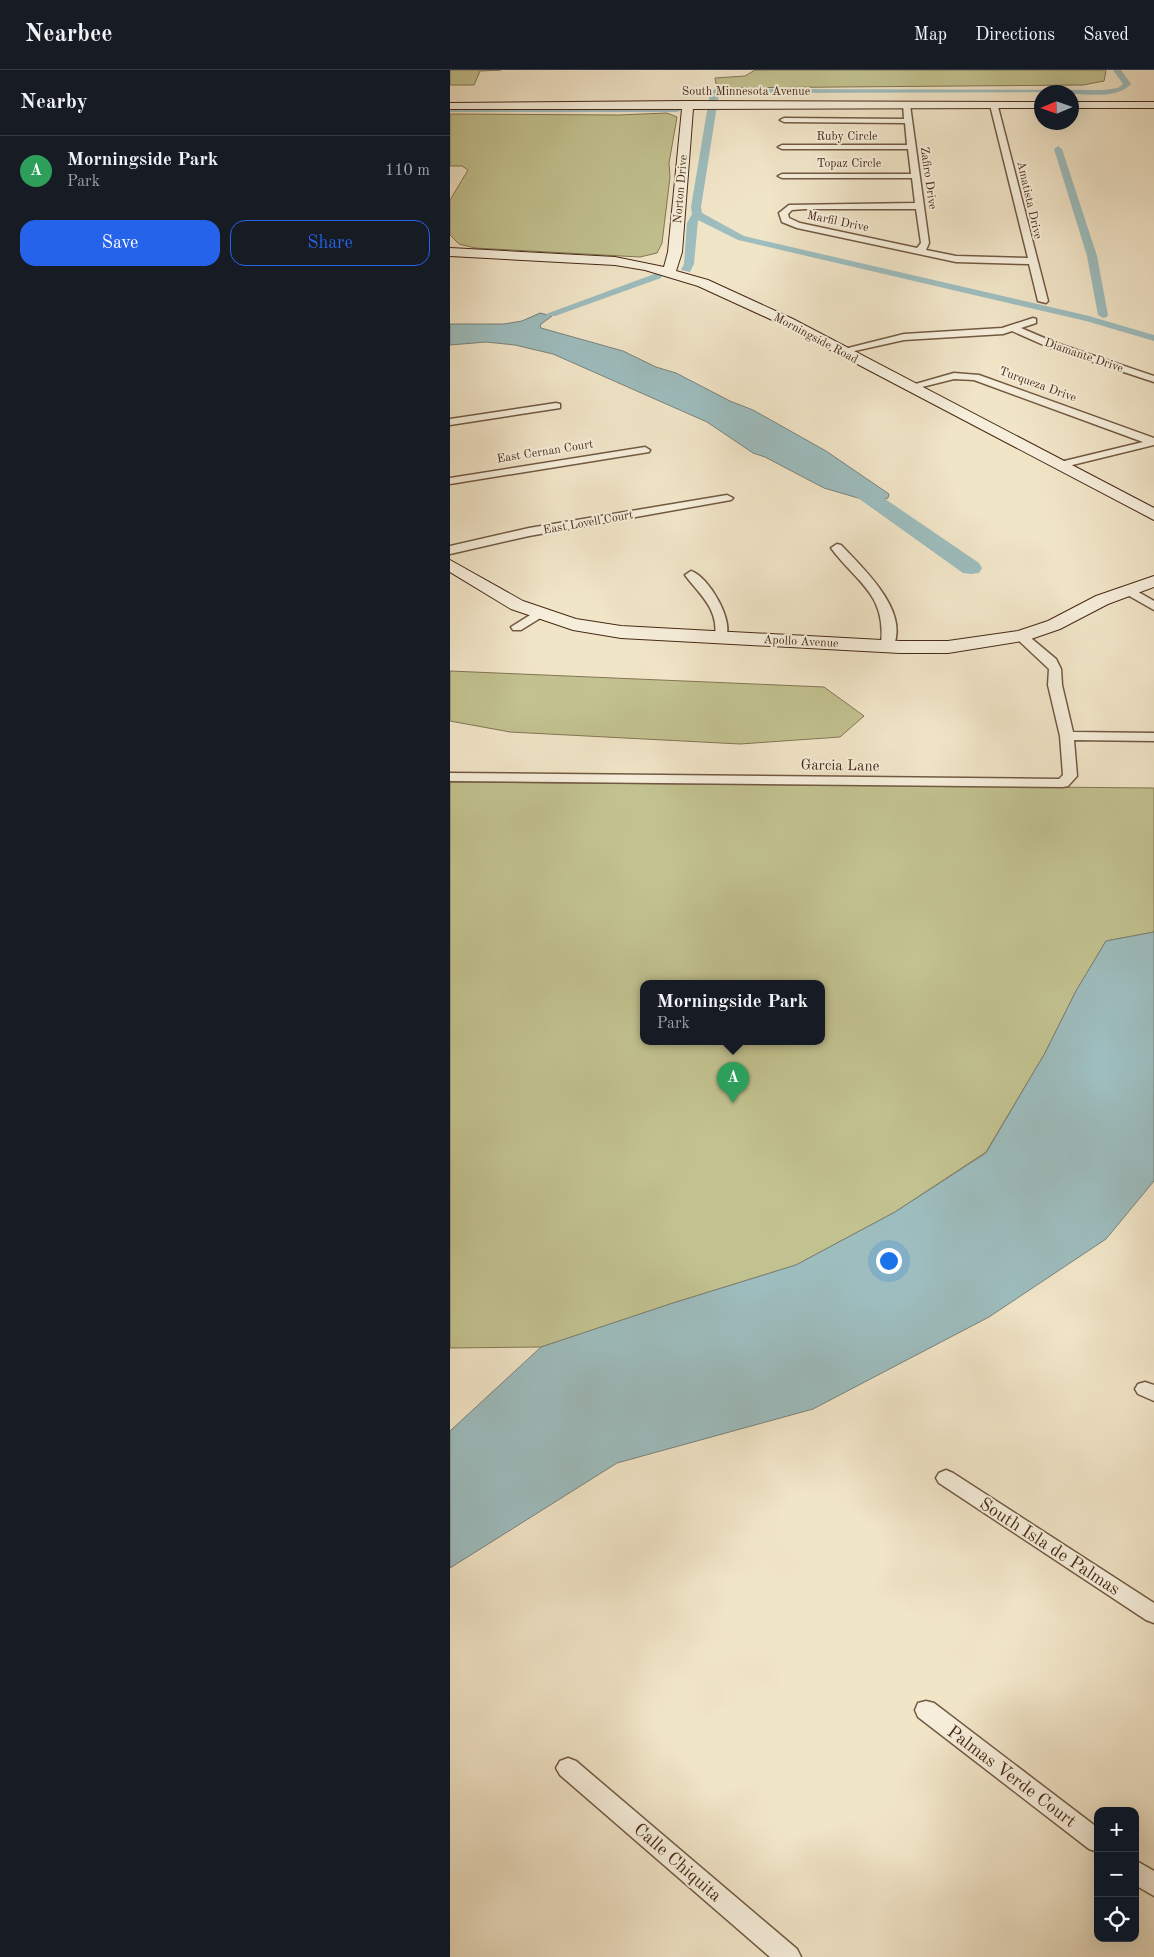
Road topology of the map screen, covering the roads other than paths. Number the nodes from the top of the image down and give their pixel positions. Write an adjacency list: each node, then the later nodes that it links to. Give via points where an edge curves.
1 (694, 104): 2 (street, South Minnesota Avenue); 7 (street, South Minnesota Avenue); 18 (street, Norton Drive, via 675,252)
2 (906, 105): 3 (street, South Minnesota Avenue); 9 (street, Zafiro Drive)
3 (994, 105): 4 (street, South Minnesota Avenue); 17 (street, Amatista Drive)
4 (1034, 105)
5 (1079, 105): 6 (street)
6 (1154, 105)
7 (450, 106)
8 (784, 120): 9 (street)
9 (908, 120): 11 (street, Zafiro Drive)
10 (782, 147): 11 (street, Ruby Circle)
11 (913, 147): 13 (street, Zafiro Drive)
12 (782, 176): 13 (street, Topaz Circle)
13 (916, 176): 14 (street, Zafiro Drive)
14 (920, 206): 16 (street, Zafiro Drive, via 925,243); 16 (street, Marfil Drive, via 805,206 789,208 783,213 785,220 797,225)
15 (450, 252): 18 (street, Morningside Road, via 615,261)
16 (918, 252): 17 (street, Marfil Drive, via 967,260)
17 (1031, 261): 19 (street, Amatista Drive)
18 (669, 272): 22 (street, Morningside Road, via 729,294)
19 (1043, 301)
20 (1033, 322): 21 (street)
21 (1015, 328): 22 (street, via 988,333 904,337); 23 (street, Diamante Drive, via 1052,345)
22 (841, 351): 24 (street, Morningside Road)
23 (1154, 379)
24 (910, 387): 27 (street, Turqueza Drive, via 954,376 975,377); 29 (street, Morningside Road)
25 (556, 406): 26 (street)
26 (450, 422)
27 (1154, 442): 29 (street, Turqueza Drive)
28 (645, 450): 30 (street, East Cernan Court)
29 (1060, 465): 32 (street, Morningside Road)
30 (450, 481)
31 (727, 498): 34 (street, East Lovell Court, via 529,532)
32 (1151, 510)
33 (837, 548): 44 (street, via 887,609 890,633)
34 (450, 550)
35 (450, 566): 40 (street, Apollo Avenue)
36 (691, 575): 43 (street, via 720,612 724,626)
37 (1154, 581): 38 (street, Apollo Avenue)
38 (1128, 590): 39 (street); 42 (street, Apollo Avenue, via 1054,626)
39 (1154, 606)
40 (538, 614): 41 (street); 43 (street, Apollo Avenue, via 621,632)
41 (517, 627)
42 (1021, 636): 44 (street, Apollo Avenue, via 948,647); 45 (street, Garcia Lane, via 1055,669)
43 (721, 637): 44 (street, Apollo Avenue)
44 (887, 646)
45 (1067, 736): 46 (street); 47 (street, Garcia Lane, via 1070,776 1064,783)
46 (1154, 737)
47 (450, 776)
48 (946, 1478): 49 (street, South Isla de Palmas)
49 (1154, 1614)
50 (926, 1710): 52 (street, Palmas Verde Court)
51 (568, 1768): 55 (street, Calle Chiquita)
52 (1094, 1839)
53 (1139, 1874): 54 (street)
54 (1154, 1885)
55 (788, 1957)

